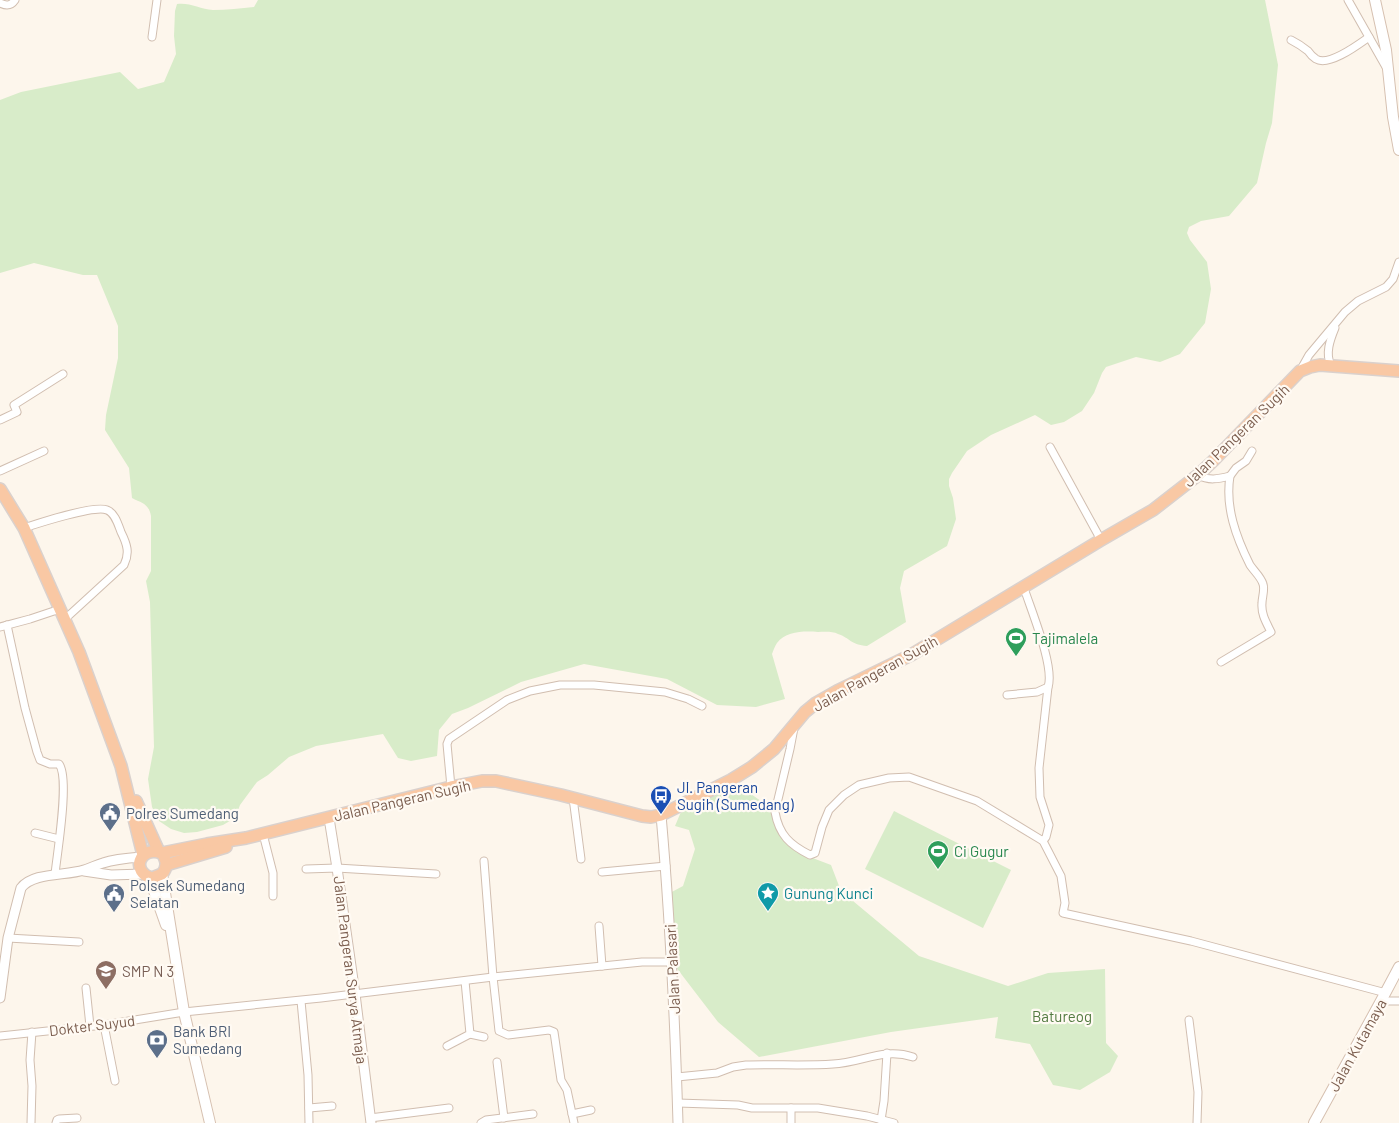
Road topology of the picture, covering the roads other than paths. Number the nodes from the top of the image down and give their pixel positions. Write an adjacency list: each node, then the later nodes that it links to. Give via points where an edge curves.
1 (15, 0): 5 (street, via 11,4)
2 (157, 0): 6 (street)
3 (1348, 0): 7 (street)
4 (1376, 0): 9 (main road)
5 (3, 3)
6 (152, 37)
7 (1369, 37): 8 (street, via 1348,51 1322,61); 9 (street)
8 (1291, 40)
9 (1388, 72): 10 (main road)
10 (1399, 150)
11 (1399, 262): 12 (street, via 1393,279 1386,287 1358,301)
12 (1336, 323): 13 (street, via 1328,356); 14 (street)
13 (1331, 366): 14 (highway, Jalan Pangeran Sugih, via 1314,365); 15 (highway, Jalan Pangeran Sugih)
14 (1300, 371): 22 (highway, Jalan Pangeran Sugih)
15 (1399, 371)
16 (63, 374): 17 (street, via 14,405 17,412)
17 (0, 420)
18 (1050, 447): 26 (street)
19 (44, 450): 21 (street)
20 (1252, 451): 23 (street)
21 (0, 471)
22 (1198, 475): 23 (street, via 1208,479); 26 (highway, Jalan Pangeran Sugih, via 1153,510)
23 (1230, 476): 30 (street, via 1228,489 1234,526 1250,564 1264,585 1262,614 1270,632)
24 (0, 489): 25 (highway)
25 (24, 528): 28 (highway); 28 (street, via 102,509 110,511 116,519 127,546 128,556 124,565)
26 (1101, 540): 27 (highway, Jalan Pangeran Sugih)
27 (1024, 588): 31 (street, via 1048,662); 34 (highway, Jalan Pangeran Sugih, via 911,655 823,699)
28 (62, 614): 29 (street); 35 (highway)
29 (4, 626): 43 (street, via 36,752 40,760 61,766 63,797)
30 (1220, 662)
31 (1048, 687): 32 (street, via 1037,692); 44 (street, via 1039,768 1040,797 1049,826)
32 (1007, 695)
33 (702, 706): 36 (street, via 665,692 594,685 560,686 530,692 507,700 449,738 446,744)
34 (795, 723): 38 (highway, Jalan Pangeran Sugih, via 774,749 752,767); 44 (street, via 775,812 788,842 810,855 815,853 829,810 844,795 859,785 889,778 909,777 977,801)
35 (125, 780): 45 (highway); 46 (highway)
36 (451, 787): 37 (highway, Jalan Pangeran Sugih, via 496,782); 39 (highway, Jalan Pangeran Sugih)
37 (572, 798): 38 (highway, Jalan Pangeran Sugih, via 642,816); 47 (street)
38 (661, 815): 49 (street, Jalan Palasari)
39 (329, 818): 41 (highway, Jalan Pangeran Sugih); 51 (street, Jalan Pangeran Surya Atmaja)
40 (35, 833): 43 (street)
41 (263, 834): 42 (highway, Jalan Pangeran Sugih); 58 (street, via 273,873)
42 (246, 838): 45 (highway); 52 (highway)
43 (58, 839): 55 (street)
44 (1043, 841): 70 (street, via 1061,876 1065,903 1063,913 1191,941)
45 (160, 853): 46 (highway, via 152,851); 52 (highway, via 166,861)
46 (142, 856): 53 (street, via 111,861); 57 (highway, via 140,866)
47 (580, 859)
48 (484, 861): 66 (street)
49 (666, 866): 54 (street); 63 (street, Jalan Palasari)
50 (306, 868): 51 (street)
51 (337, 868): 56 (street); 69 (street, Jalan Pangeran Surya Atmaja)
52 (164, 870): 57 (highway, via 156,878); 62 (main road)
53 (84, 871): 55 (street); 57 (street)
54 (602, 872)
55 (54, 874): 60 (street, via 33,880 21,888)
56 (436, 874)
57 (146, 875): 62 (main road)
58 (272, 896)
59 (600, 926): 64 (street)
60 (8, 938): 61 (street); 71 (street)
61 (79, 942)
62 (174, 950): 74 (main road)
63 (672, 962): 64 (street, Dokter Suyud); 86 (street, Jalan Palasari)
64 (602, 966): 66 (street, Dokter Suyud)
65 (1399, 967): 70 (main road, Jalan Kutamaya)
66 (493, 977): 67 (street, Dokter Suyud); 95 (street, via 500,1031 508,1035 554,1032 562,1082)
67 (465, 981): 69 (street, Dokter Suyud); 79 (street)
68 (86, 988): 77 (street)
69 (355, 994): 72 (street, Dokter Suyud); 98 (street, Jalan Pangeran Surya Atmaja)
70 (1383, 997): 73 (street); 110 (main road, Jalan Kutamaya)
71 (0, 998)
72 (301, 1001): 74 (street, Dokter Suyud); 90 (street)
73 (1399, 1001)
74 (184, 1012): 76 (street, Dokter Suyud); 102 (main road)
75 (1189, 1020): 109 (street, via 1198,1092)
76 (104, 1025): 77 (street, Dokter Suyud); 87 (street)
77 (90, 1026): 78 (street, Dokter Suyud)
78 (32, 1032): 80 (street, Dokter Suyud); 100 (street)
79 (470, 1034): 81 (street); 82 (street)
80 (0, 1036)
81 (484, 1037)
82 (448, 1046)
83 (887, 1053): 84 (street); 86 (street, via 852,1062 746,1065 716,1073); 99 (street)
84 (913, 1057)
85 (497, 1062): 97 (street)
86 (677, 1077): 88 (street, Jalan Palasari)
87 (115, 1081)
88 (678, 1103): 92 (street); 106 (street, Jalan Palasari)
89 (332, 1106): 90 (street)
90 (309, 1108): 103 (street)
91 (449, 1108): 98 (street)
92 (791, 1108): 99 (street, via 818,1108); 107 (street)
93 (591, 1110): 95 (street)
94 (533, 1114): 97 (street)
95 (572, 1114): 105 (street)
96 (77, 1118): 101 (street, via 59,1119)
97 (504, 1118): 104 (street)
98 (370, 1120)
99 (881, 1120): 108 (street)
100 (31, 1123)
101 (56, 1123)
102 (210, 1123)
103 (309, 1123)
104 (481, 1123)
105 (574, 1123)
106 (678, 1123)
107 (791, 1123)
108 (894, 1123)
109 (1196, 1123)
110 (1314, 1123)

